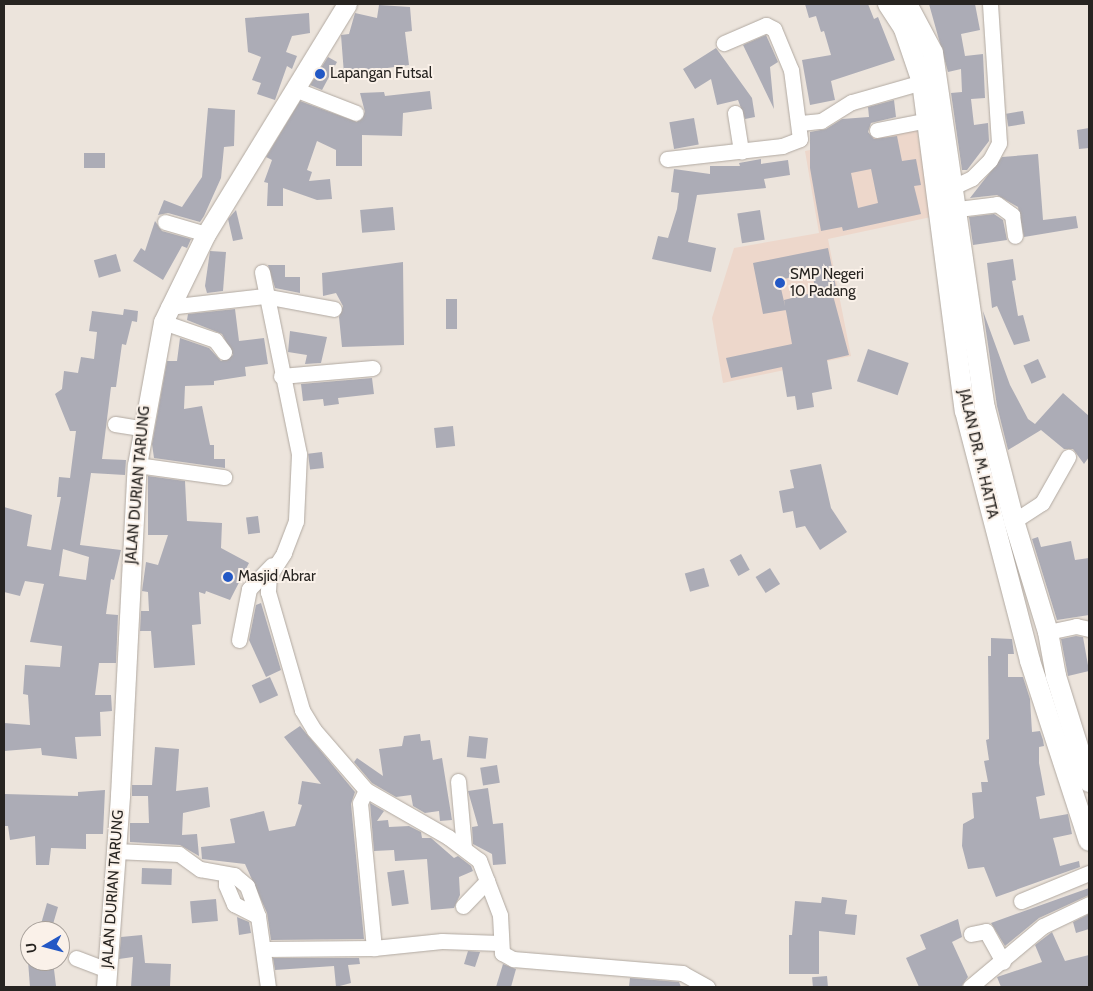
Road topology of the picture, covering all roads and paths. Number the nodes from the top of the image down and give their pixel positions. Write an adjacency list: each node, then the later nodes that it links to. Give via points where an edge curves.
1 (347, 4): 7 (street, JALAN DURIAN TARUNG)
2 (888, 4): 6 (main road, JALAN DR. M. HATTA, via 904,29)
3 (906, 4): 15 (main road, JALAN DR. M. HATTA, via 933,53)
4 (990, 4): 15 (street, via 996,46 999,142 990,160 972,178)
5 (724, 43): 11 (street, via 766,25 774,29 791,70)
6 (922, 82): 10 (main road, JALAN DR. M. HATTA); 11 (street, via 852,102 821,121)
7 (297, 90): 8 (street); 18 (street, JALAN DURIAN TARUNG)
8 (356, 113)
9 (735, 113): 13 (street)
10 (928, 120): 12 (street); 40 (main road, JALAN DR. M. HATTA, via 966,411 1030,661)
11 (801, 123): 13 (street, via 800,139 791,145)
12 (877, 130)
13 (741, 152): 14 (street)
14 (667, 160)
15 (953, 187): 16 (main road, JALAN DR. M. HATTA)
16 (958, 209): 19 (street, via 997,204 1012,215); 32 (main road, JALAN DR. M. HATTA, via 985,408)
17 (165, 222): 18 (street)
18 (206, 234): 23 (street, JALAN DURIAN TARUNG)
19 (1015, 236)
20 (262, 272): 21 (street)
21 (264, 296): 22 (street); 23 (street); 26 (street)
22 (334, 309)
23 (166, 315): 24 (street, via 215,340); 28 (street, JALAN DURIAN TARUNG)
24 (224, 352)
25 (373, 368): 26 (street)
26 (281, 376): 33 (street, via 299,454 296,521)
27 (115, 424): 28 (street)
28 (141, 428): 30 (street, JALAN DURIAN TARUNG)
29 (1068, 457): 32 (street, via 1042,503)
30 (137, 465): 31 (street); 42 (street, JALAN DURIAN TARUNG)
31 (224, 477)
32 (1014, 521): 35 (main road, JALAN DR. M. HATTA)
33 (284, 553): 36 (street, via 249,590); 39 (street, via 269,576 268,592 302,710 326,746)
34 (1089, 629): 35 (street, via 1076,626)
35 (1048, 632): 37 (main road, JALAN DR. M. HATTA, via 1056,676)
36 (240, 640)
37 (1088, 775)
38 (458, 781): 41 (street)
39 (366, 790): 41 (street); 50 (street, via 360,803)
40 (1089, 841)
41 (464, 848): 44 (street, via 478,860)
42 (116, 851): 51 (street, via 179,854 200,869 226,874 226,885 234,904 258,916); 54 (street, JALAN DURIAN TARUNG)
43 (1089, 873): 45 (street)
44 (487, 881): 47 (street); 49 (street, via 500,915)
45 (1020, 901)
46 (1089, 904): 53 (street, via 1054,918)
47 (463, 906)
48 (971, 934): 53 (street, via 986,931)
49 (500, 943): 50 (street, via 442,942); 56 (street, via 502,953 514,959 682,973)
50 (374, 948): 51 (street)
51 (264, 949): 55 (street)
52 (76, 958): 54 (street)
53 (1003, 962): 57 (street)
54 (106, 979)
55 (268, 987)
56 (706, 987)
57 (970, 987)

